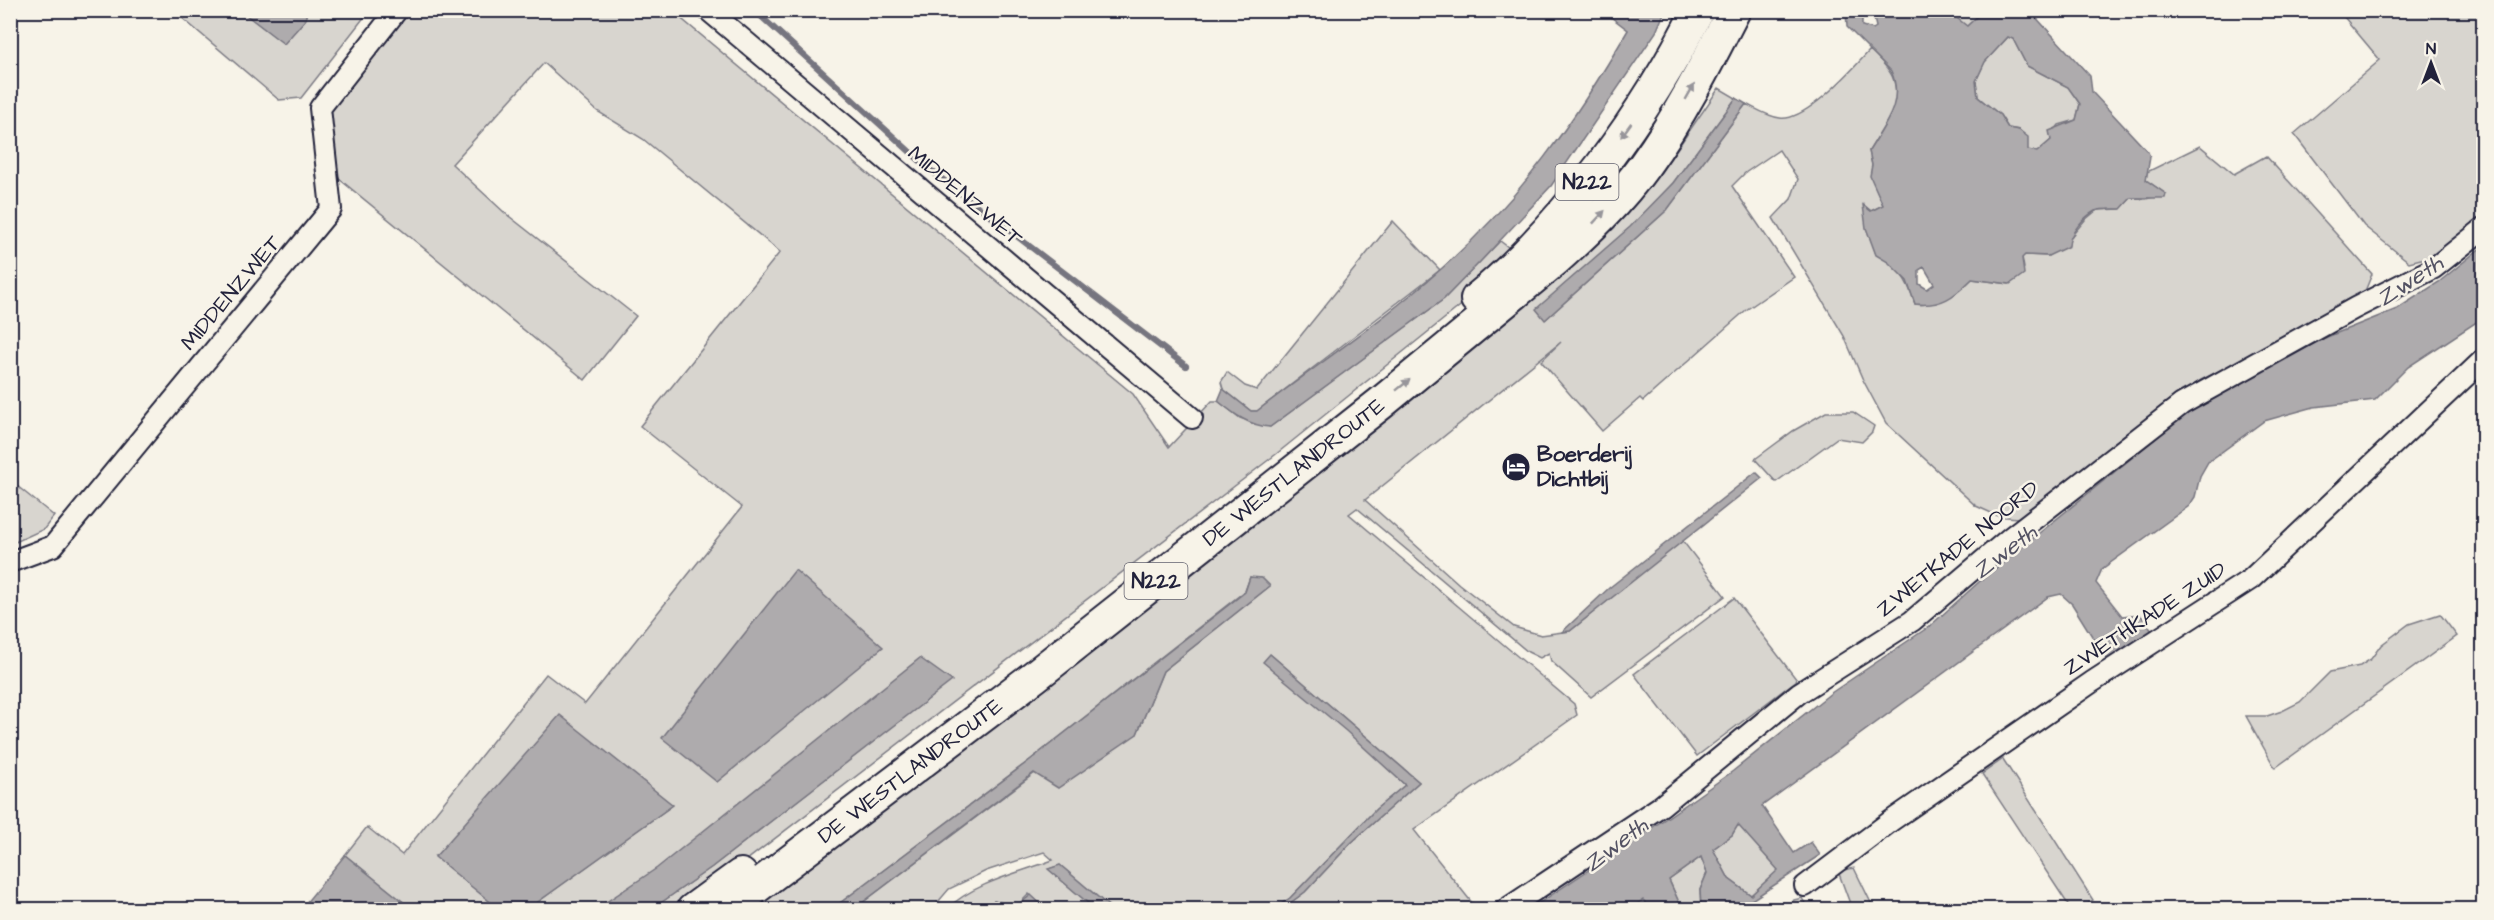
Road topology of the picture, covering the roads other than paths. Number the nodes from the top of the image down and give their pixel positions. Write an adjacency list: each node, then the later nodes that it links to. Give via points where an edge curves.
1 (397, 10): 8 (street, MIDDENZWET, via 320,108 331,209 53,546)
2 (708, 10): 7 (street, MIDDENZWET)
3 (1698, 10): 10 (main road, DE WESTLANDROUTE / N222, one-way to 10, via 1659,82 1625,131 1578,195 1506,275 1026,658)
4 (1734, 10): 11 (main road, DE WESTLANDROUTE / N222, one-way to 4, via 1026,683 1556,261 1643,168)
5 (2484, 228): 12 (street, ZWETKADE NOORD, via 2434,268 2182,404 2011,537 1911,621 1799,693 1661,806)
6 (2484, 359): 9 (street, ZWETHKADE ZUID, via 2251,579 1919,801)
7 (1192, 418)
8 (10, 562)
9 (1805, 886)
10 (693, 909)
11 (726, 909)
12 (1505, 909)

